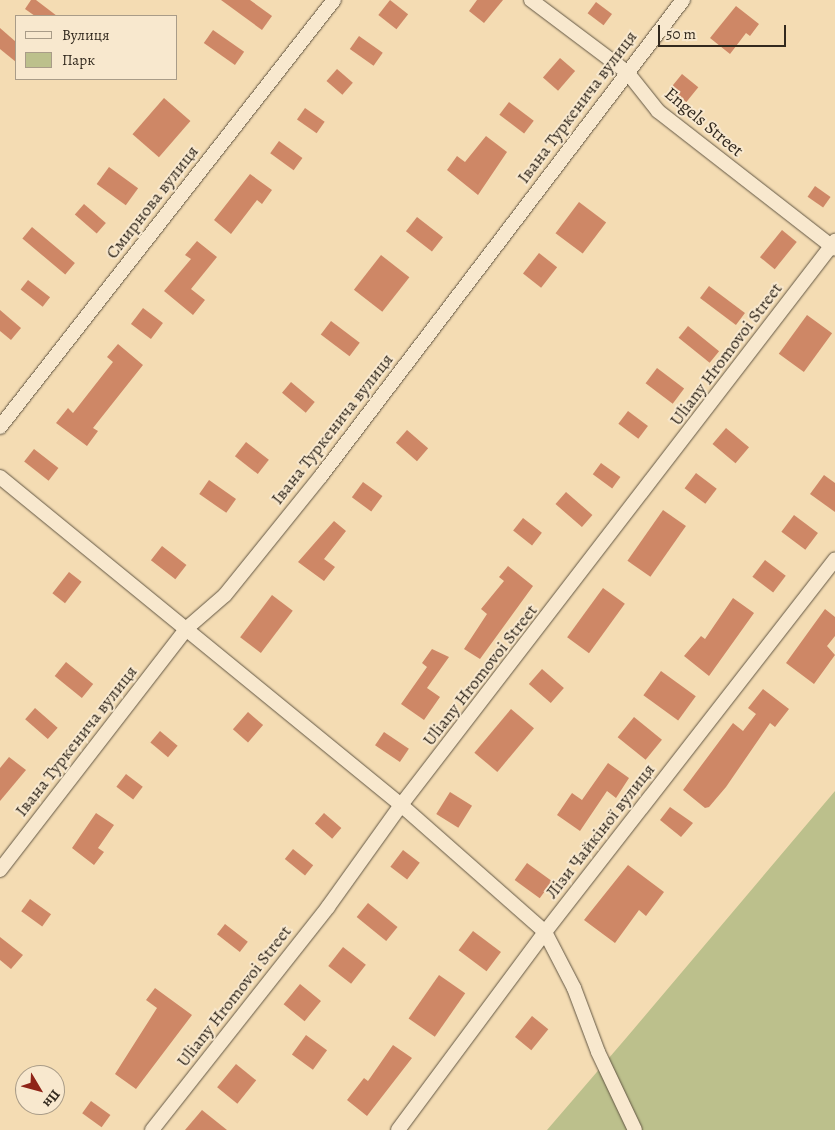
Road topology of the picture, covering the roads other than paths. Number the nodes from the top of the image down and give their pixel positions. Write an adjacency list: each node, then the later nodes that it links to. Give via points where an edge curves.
1 (334, 0): 6 (street, Смирнова вулиця)
2 (531, 0): 4 (street, Engels Street)
3 (683, 0): 4 (street, Івана Туркенича вулиця)
4 (626, 72): 5 (street, Engels Street, via 658,111); 9 (street, Івана Туркенича вулиця, via 321,476 225,595)
5 (834, 245): 10 (street, Uliany Hromovoi Street)
6 (0, 427)
7 (0, 477): 9 (street)
8 (835, 559): 12 (street, Лізи Чайкіної вулиця)
9 (187, 628): 10 (street); 11 (street, Івана Туркенича вулиця)
10 (401, 805): 12 (street); 13 (street, Uliany Hromovoi Street, via 328,907)
11 (0, 870)
12 (545, 932): 14 (street, Лізи Чайкіної вулиця); 15 (street, via 574,988 598,1052)
13 (152, 1130)
14 (398, 1130)
15 (635, 1130)

